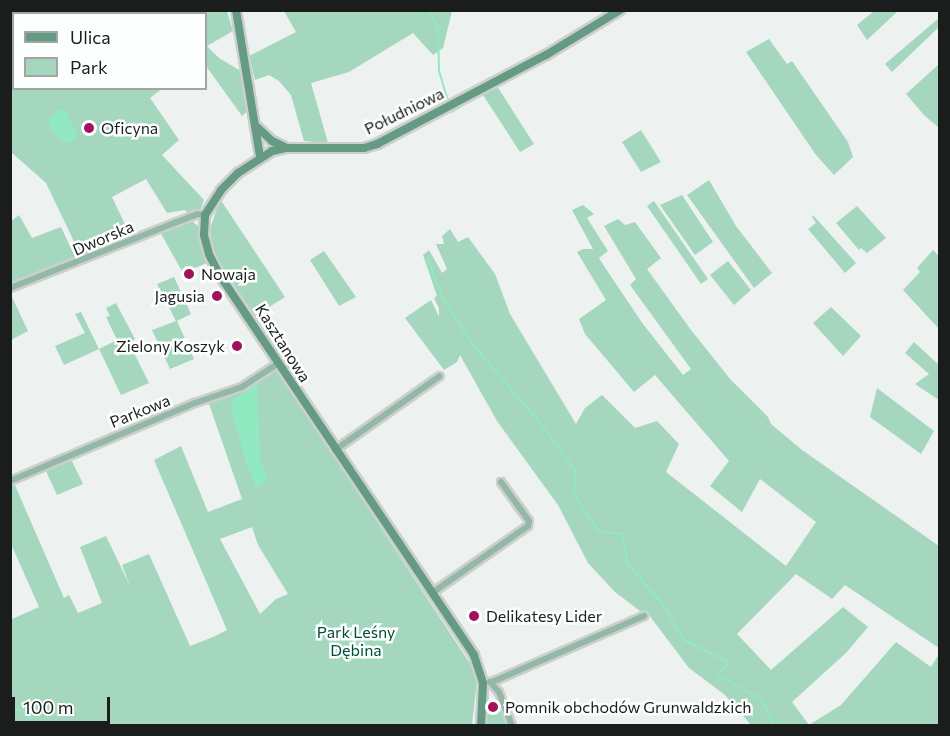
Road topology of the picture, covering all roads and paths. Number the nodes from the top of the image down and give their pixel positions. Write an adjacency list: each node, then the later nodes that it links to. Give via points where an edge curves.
1 (620, 10): 4 (street, Południowa, via 546,55 377,144 364,148)
2 (236, 12): 3 (street)
3 (259, 130): 4 (street); 5 (street)
4 (286, 147): 5 (street, Południowa)
5 (262, 156): 6 (street, Południowa, via 221,190)
6 (205, 215): 7 (street, Dworska, via 198,214); 8 (street, Kasztanowa, via 204,235 209,254)
7 (10, 288)
8 (277, 364): 10 (street, Kasztanowa); 11 (street, Parkowa, via 242,387)
9 (440, 376): 10 (street)
10 (335, 450): 13 (street, Kasztanowa)
11 (10, 481)
12 (501, 482): 13 (street, via 530,521 528,526)
13 (432, 593): 15 (street, Kasztanowa)
14 (644, 616): 15 (street)
15 (488, 682): 16 (street, Kasztanowa); 17 (street, via 499,692)
16 (481, 726)
17 (512, 726)

